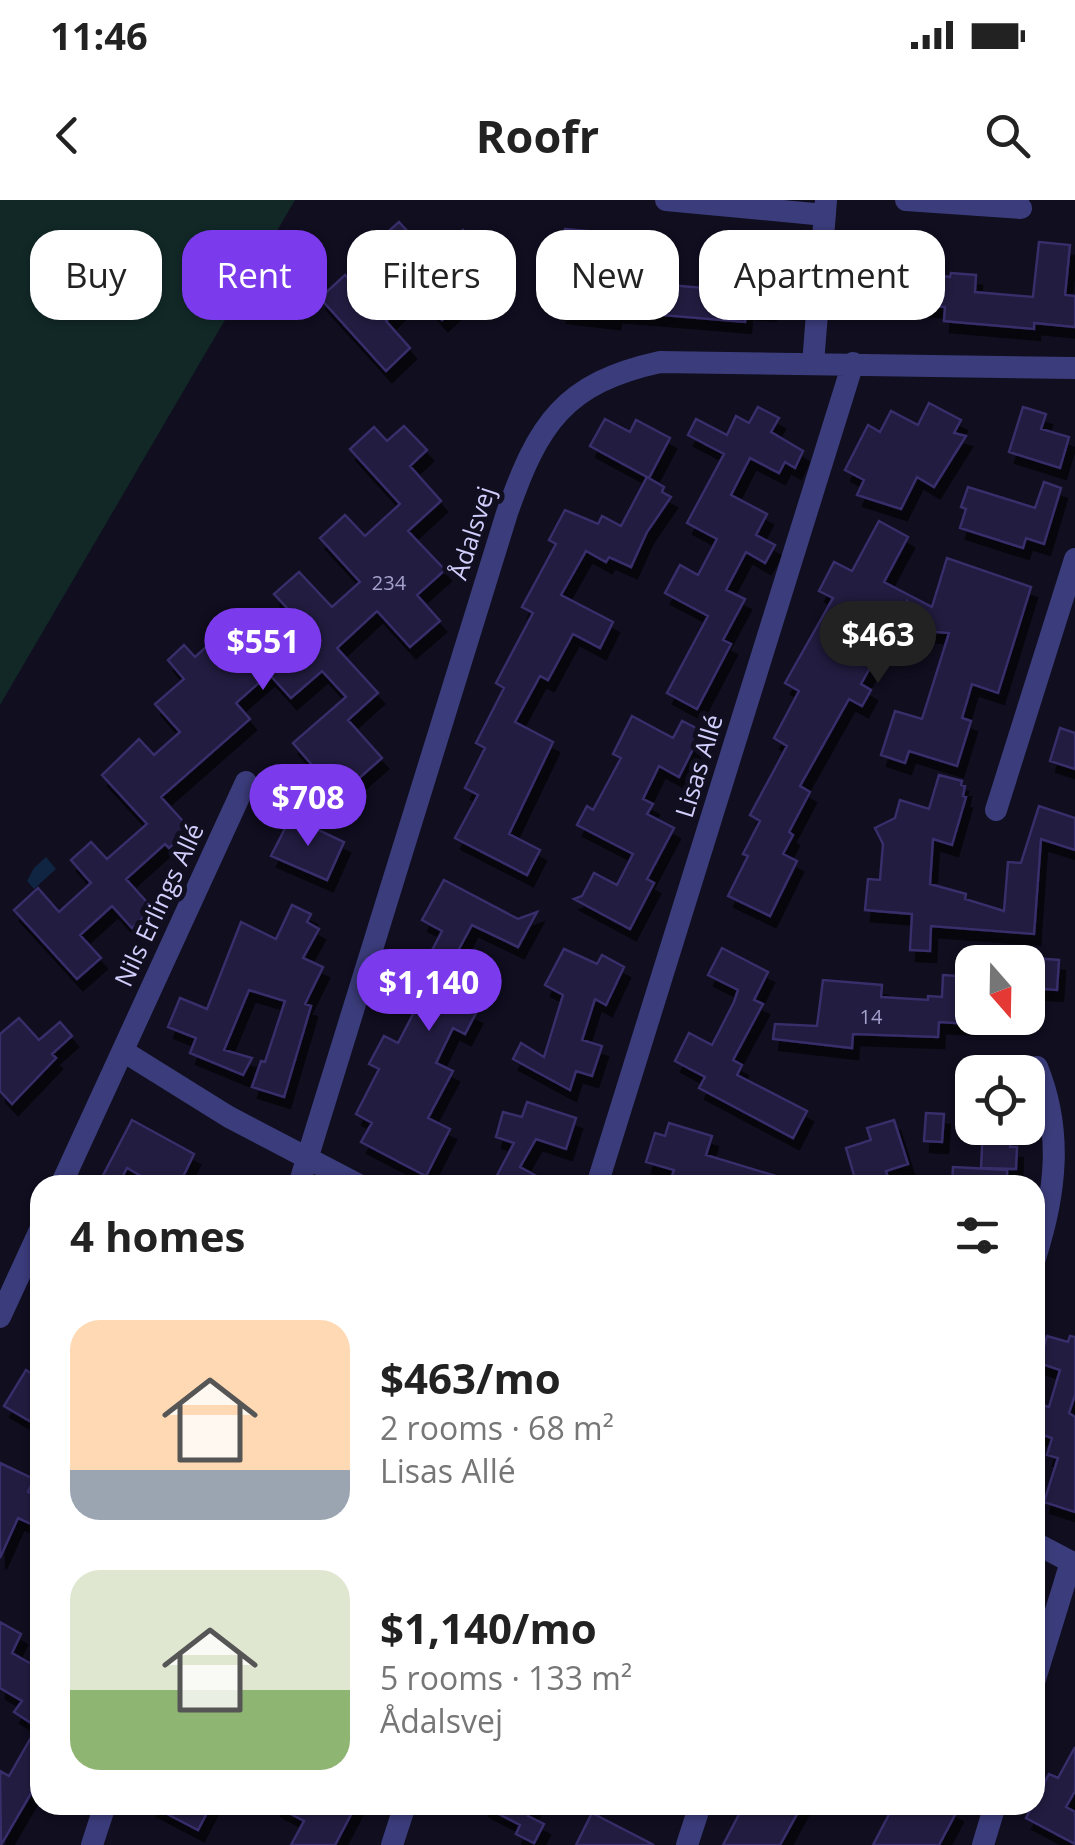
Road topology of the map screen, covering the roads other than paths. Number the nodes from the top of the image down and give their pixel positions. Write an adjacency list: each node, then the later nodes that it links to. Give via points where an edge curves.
1 (666, 200): 3 (street)
2 (906, 200): 4 (street)
3 (826, 207): 6 (street)
4 (1021, 208)
5 (852, 363): 6 (street, Ådalsvej); 7 (street, Ådalsvej); 17 (street, Lisas Allé)
6 (812, 364): 13 (street, Ådalsvej, via 660,362 636,368 590,385 542,432 507,513)
7 (1075, 368)
8 (1075, 559): 10 (street)
9 (246, 782): 11 (street, Nils Erlings Allé)
10 (996, 810)
11 (123, 1050): 13 (street); 14 (street, Nils Erlings Allé)
12 (1045, 1096): 18 (street, via 1054,1186)
13 (307, 1158): 15 (street, Ådalsvej); 16 (street)
14 (66, 1175)
15 (302, 1175)
16 (340, 1175)
17 (601, 1175)
18 (1045, 1220)
19 (30, 1252): 20 (street)
20 (0, 1317)
21 (1045, 1548): 22 (street)
22 (1073, 1563): 23 (street)
23 (1045, 1648)
24 (102, 1815): 28 (street)
25 (402, 1815): 29 (street)
26 (697, 1815): 30 (street)
27 (993, 1815): 31 (street)
28 (92, 1845)
29 (392, 1845)
30 (687, 1845)
31 (983, 1845)

